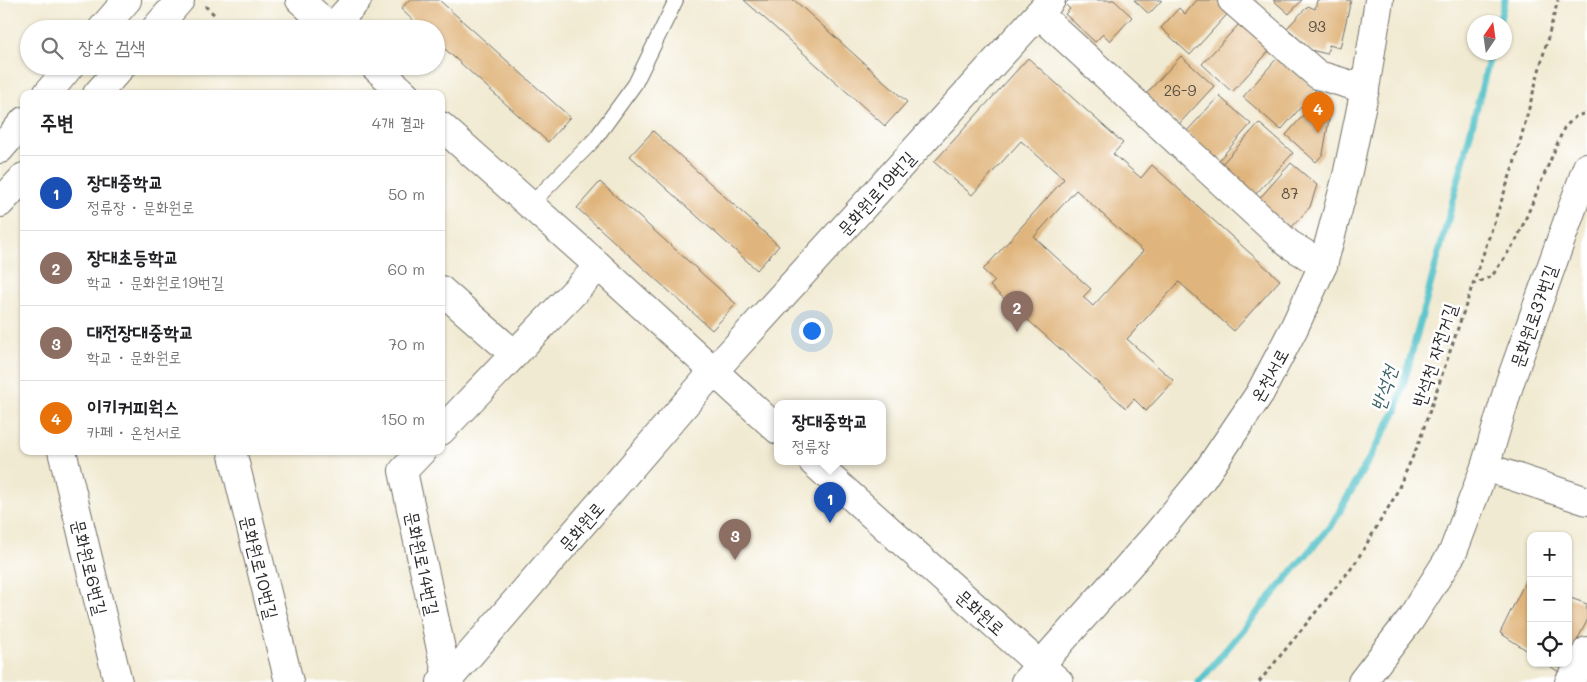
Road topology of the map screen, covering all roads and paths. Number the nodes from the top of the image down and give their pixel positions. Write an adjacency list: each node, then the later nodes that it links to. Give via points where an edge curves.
1 (127, 0): 12 (street)
2 (180, 0): 13 (street)
3 (199, 0): 11 (path)
4 (300, 0): 14 (street)
5 (357, 0): 15 (street)
6 (676, 0): 30 (lane, via 635,84 595,139)
7 (1232, 0): 19 (street, via 1318,75)
8 (1379, 0): 19 (street, 온천서로)
9 (1558, 0): 33 (path, 반석천 자전거길, via 1514,164)
10 (1045, 7): 31 (street, 문화원로19번길, via 1289,244); 36 (street, 문화원로19번길)
11 (214, 16)
12 (110, 20)
13 (163, 20)
14 (321, 20)
15 (339, 20)
16 (63, 75): 20 (street)
17 (114, 75): 21 (street)
18 (384, 75): 22 (street)
19 (1365, 89): 31 (street, 온천서로, via 1347,176)
20 (50, 90)
21 (101, 90)
22 (401, 90)
23 (1587, 112): 33 (path, via 1576,116 1564,128 1517,238 1492,276)
24 (20, 126): 26 (street)
25 (445, 130): 30 (street)
26 (0, 149)
27 (1587, 167): 43 (street, 문화원로37번길, via 1510,382)
28 (20, 180): 29 (street)
29 (0, 203)
30 (530, 205): 32 (street)
31 (1322, 265): 46 (street, 온천서로, via 1260,393 1202,479)
32 (599, 266): 35 (street); 36 (street)
33 (1471, 286): 50 (path, 반석천 자전거길, via 1418,445 1394,498 1354,565)
34 (445, 294): 35 (street)
35 (514, 354): 38 (street)
36 (713, 372): 37 (street); 47 (street, 문화원로)
37 (774, 426)
38 (445, 427)
39 (63, 455): 48 (street, 문화원로6번길)
40 (233, 455): 49 (street, 문화원로10번길)
41 (418, 455): 47 (street, 문화원로14번길, via 403,471)
42 (816, 465): 46 (street, 문화원로)
43 (1485, 468): 44 (street); 51 (street, 문화원로37번길, via 1453,552 1410,620)
44 (1587, 501)
45 (1587, 651): 52 (street, via 1583,664)
46 (1041, 676)
47 (446, 681)
48 (118, 682)
49 (289, 682)
50 (1259, 682)
51 (1362, 682)
52 (1569, 682)

